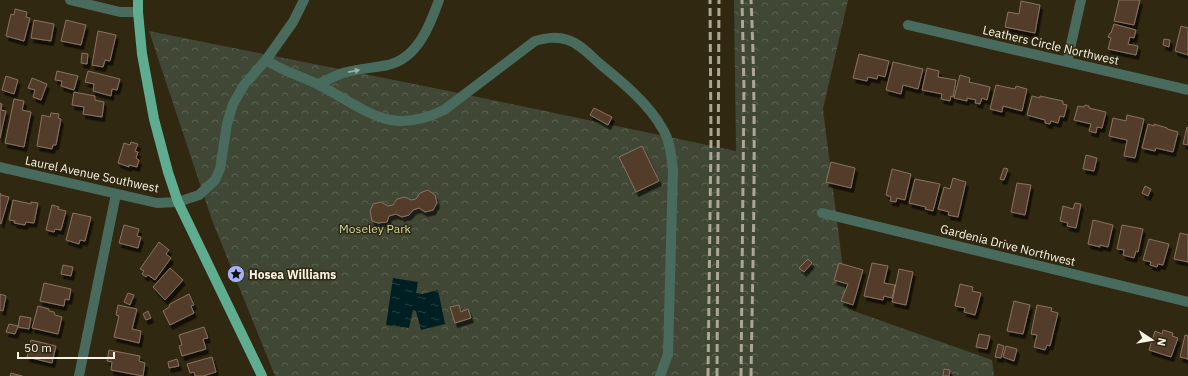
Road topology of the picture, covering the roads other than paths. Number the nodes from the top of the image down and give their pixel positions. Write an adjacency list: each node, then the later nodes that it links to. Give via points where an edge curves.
1 (70, 0): 6 (street, via 120,12)
2 (138, 0): 6 (main road)
3 (304, 0): 8 (street, Laurel Avenue Southwest, via 293,22)
4 (439, 0): 10 (street, one-way to 4, via 344,73 390,64 406,56 420,43)
5 (1080, 0): 9 (street)
6 (138, 12): 14 (main road, via 142,54 154,119)
7 (908, 24): 9 (street, Leathers Circle Northwest)
8 (266, 60): 10 (street); 14 (street, Laurel Avenue Southwest, via 244,85 233,104 220,169 215,180 200,195)
9 (1067, 62): 11 (street, Leathers Circle Northwest)
10 (318, 84): 19 (street, via 376,117 394,121 415,121 444,110 535,41 558,37 580,46 624,84 652,113 670,146 673,169 668,354)
11 (1188, 90)
12 (0, 167): 13 (street, Laurel Avenue Southwest)
13 (116, 194): 14 (street, Laurel Avenue Southwest, via 157,203); 17 (street)
14 (178, 202): 18 (main road)
15 (822, 213): 16 (street, Gardenia Drive Northwest)
16 (1188, 302)
17 (79, 376)
18 (262, 376)
19 (660, 376)

